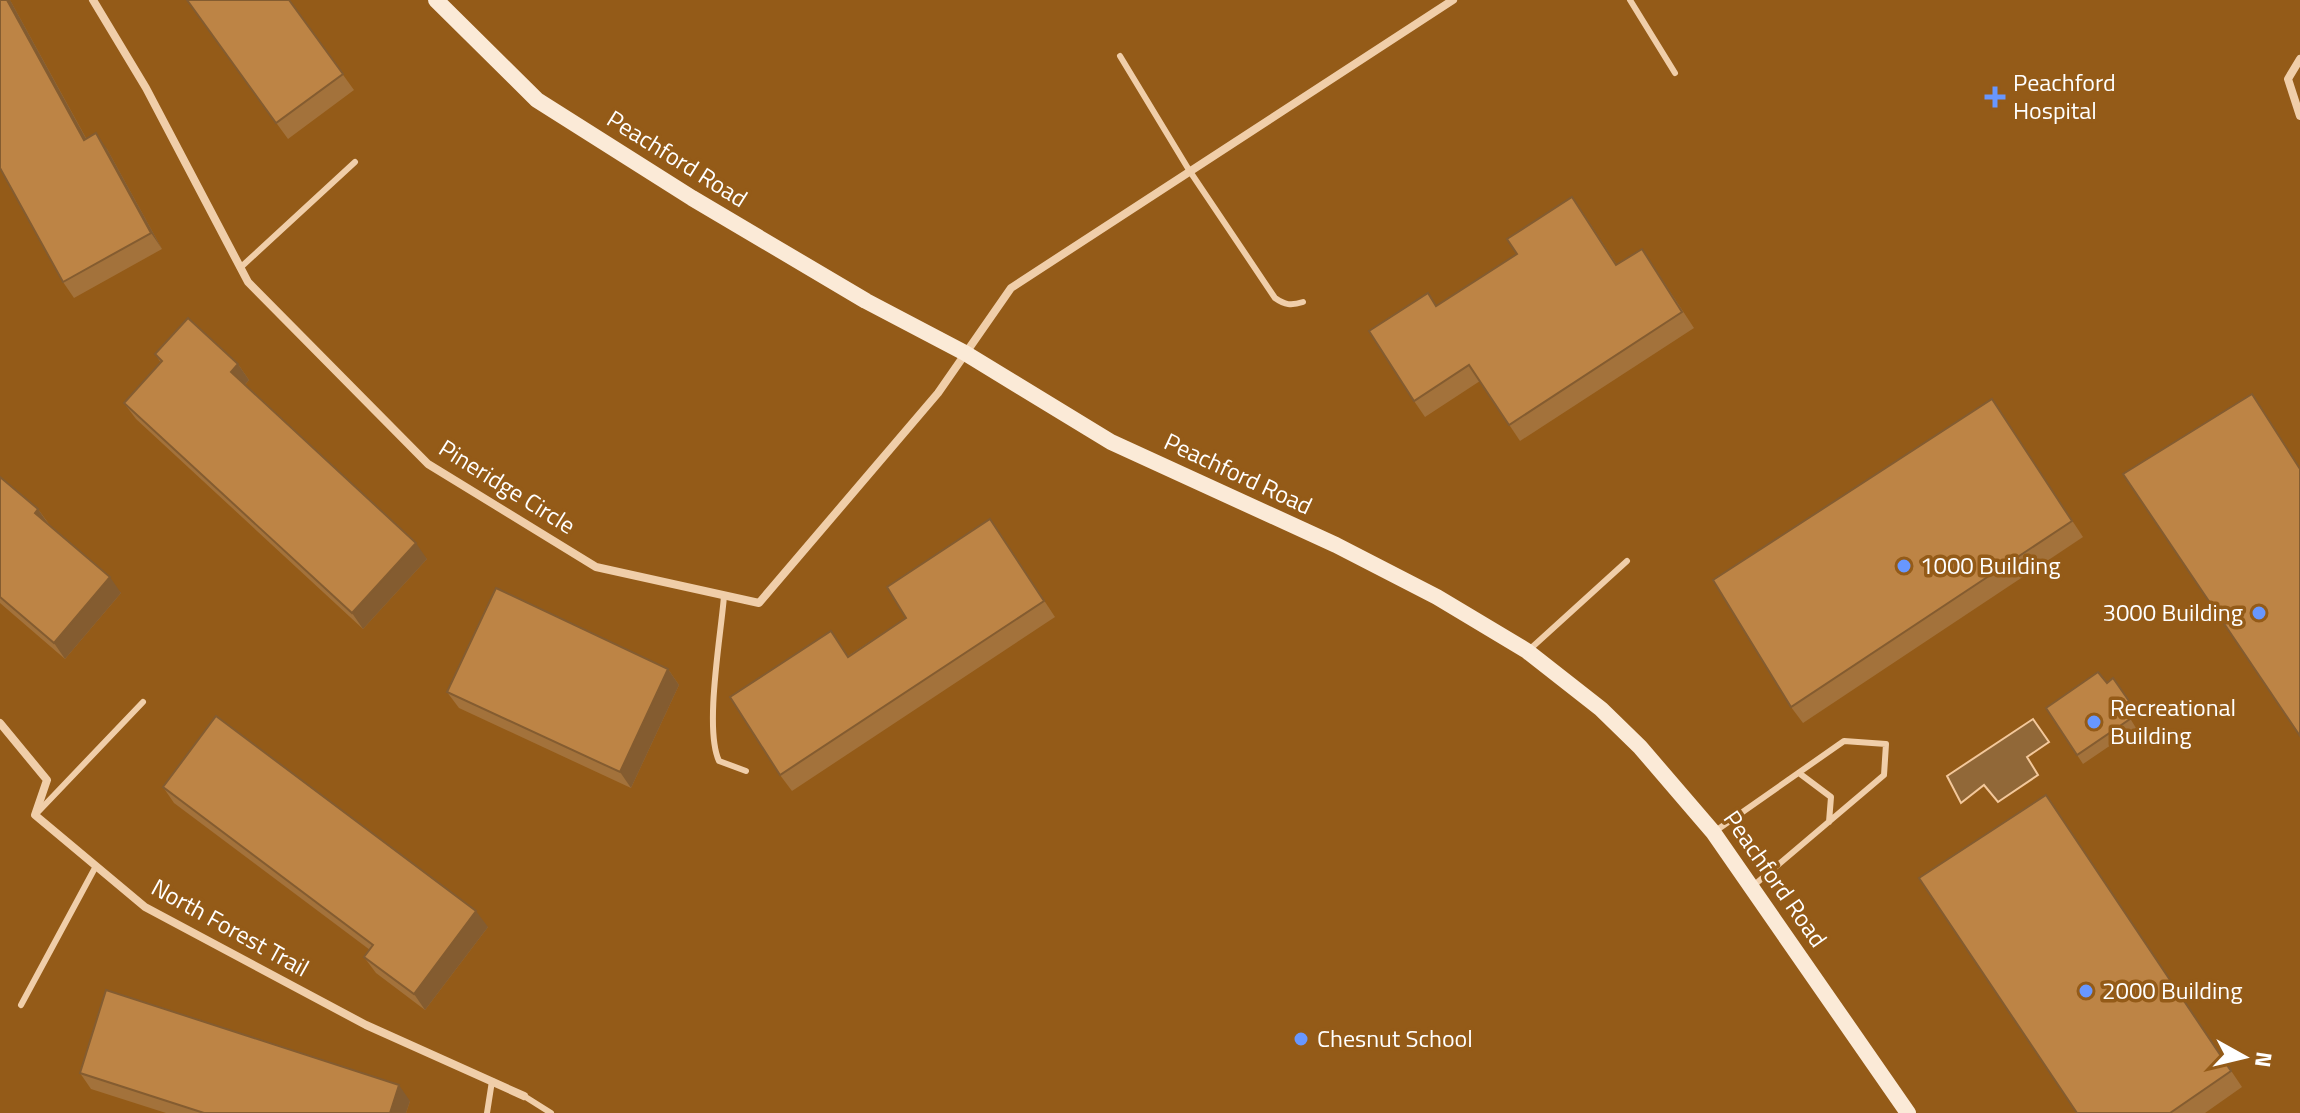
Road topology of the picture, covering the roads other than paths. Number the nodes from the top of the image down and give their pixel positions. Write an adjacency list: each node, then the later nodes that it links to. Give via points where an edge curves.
1 (93, 0): 11 (street, Pineridge Circle, via 146,88)
2 (436, 0): 13 (street, Peachford Road, via 537,100 866,301)
3 (1453, 0): 10 (street)
4 (1630, 0): 7 (lane)
5 (1120, 56): 10 (lane)
6 (2300, 59): 8 (street, via 2288,79)
7 (1675, 73)
8 (2300, 116)
9 (355, 162): 11 (lane)
10 (1189, 170): 12 (lane, via 1275,298 1283,304); 13 (street, via 1011,288)
11 (240, 268): 15 (street, Pineridge Circle, via 428,464 596,567)
12 (1303, 302)
13 (965, 353): 15 (street, Pineridge Circle, via 938,393 759,603); 16 (street, Peachford Road, via 1111,442 1349,551)
14 (1627, 561): 16 (lane)
15 (724, 596): 19 (lane, via 713,749 719,761)
16 (1527, 651): 23 (street, Peachford Road, via 1601,709)
17 (143, 702): 21 (lane)
18 (0, 723): 21 (street, via 47,780)
19 (746, 771)
20 (1799, 773): 22 (lane, via 1831,797); 22 (lane, via 1844,741 1886,744 1884,775); 23 (lane)
21 (35, 815): 24 (street, North Forest Trail)
22 (1829, 822): 25 (lane)
23 (1713, 832): 25 (street, Peachford Road)
24 (96, 866): 26 (lane); 27 (street, North Forest Trail, via 145,907 366,1025)
25 (1753, 886): 31 (street, Peachford Road)
26 (21, 1005)
27 (492, 1081): 28 (street, North Forest Trail); 29 (lane)
28 (524, 1096): 30 (lane)
29 (487, 1113)
30 (551, 1113)
31 (1908, 1113)

